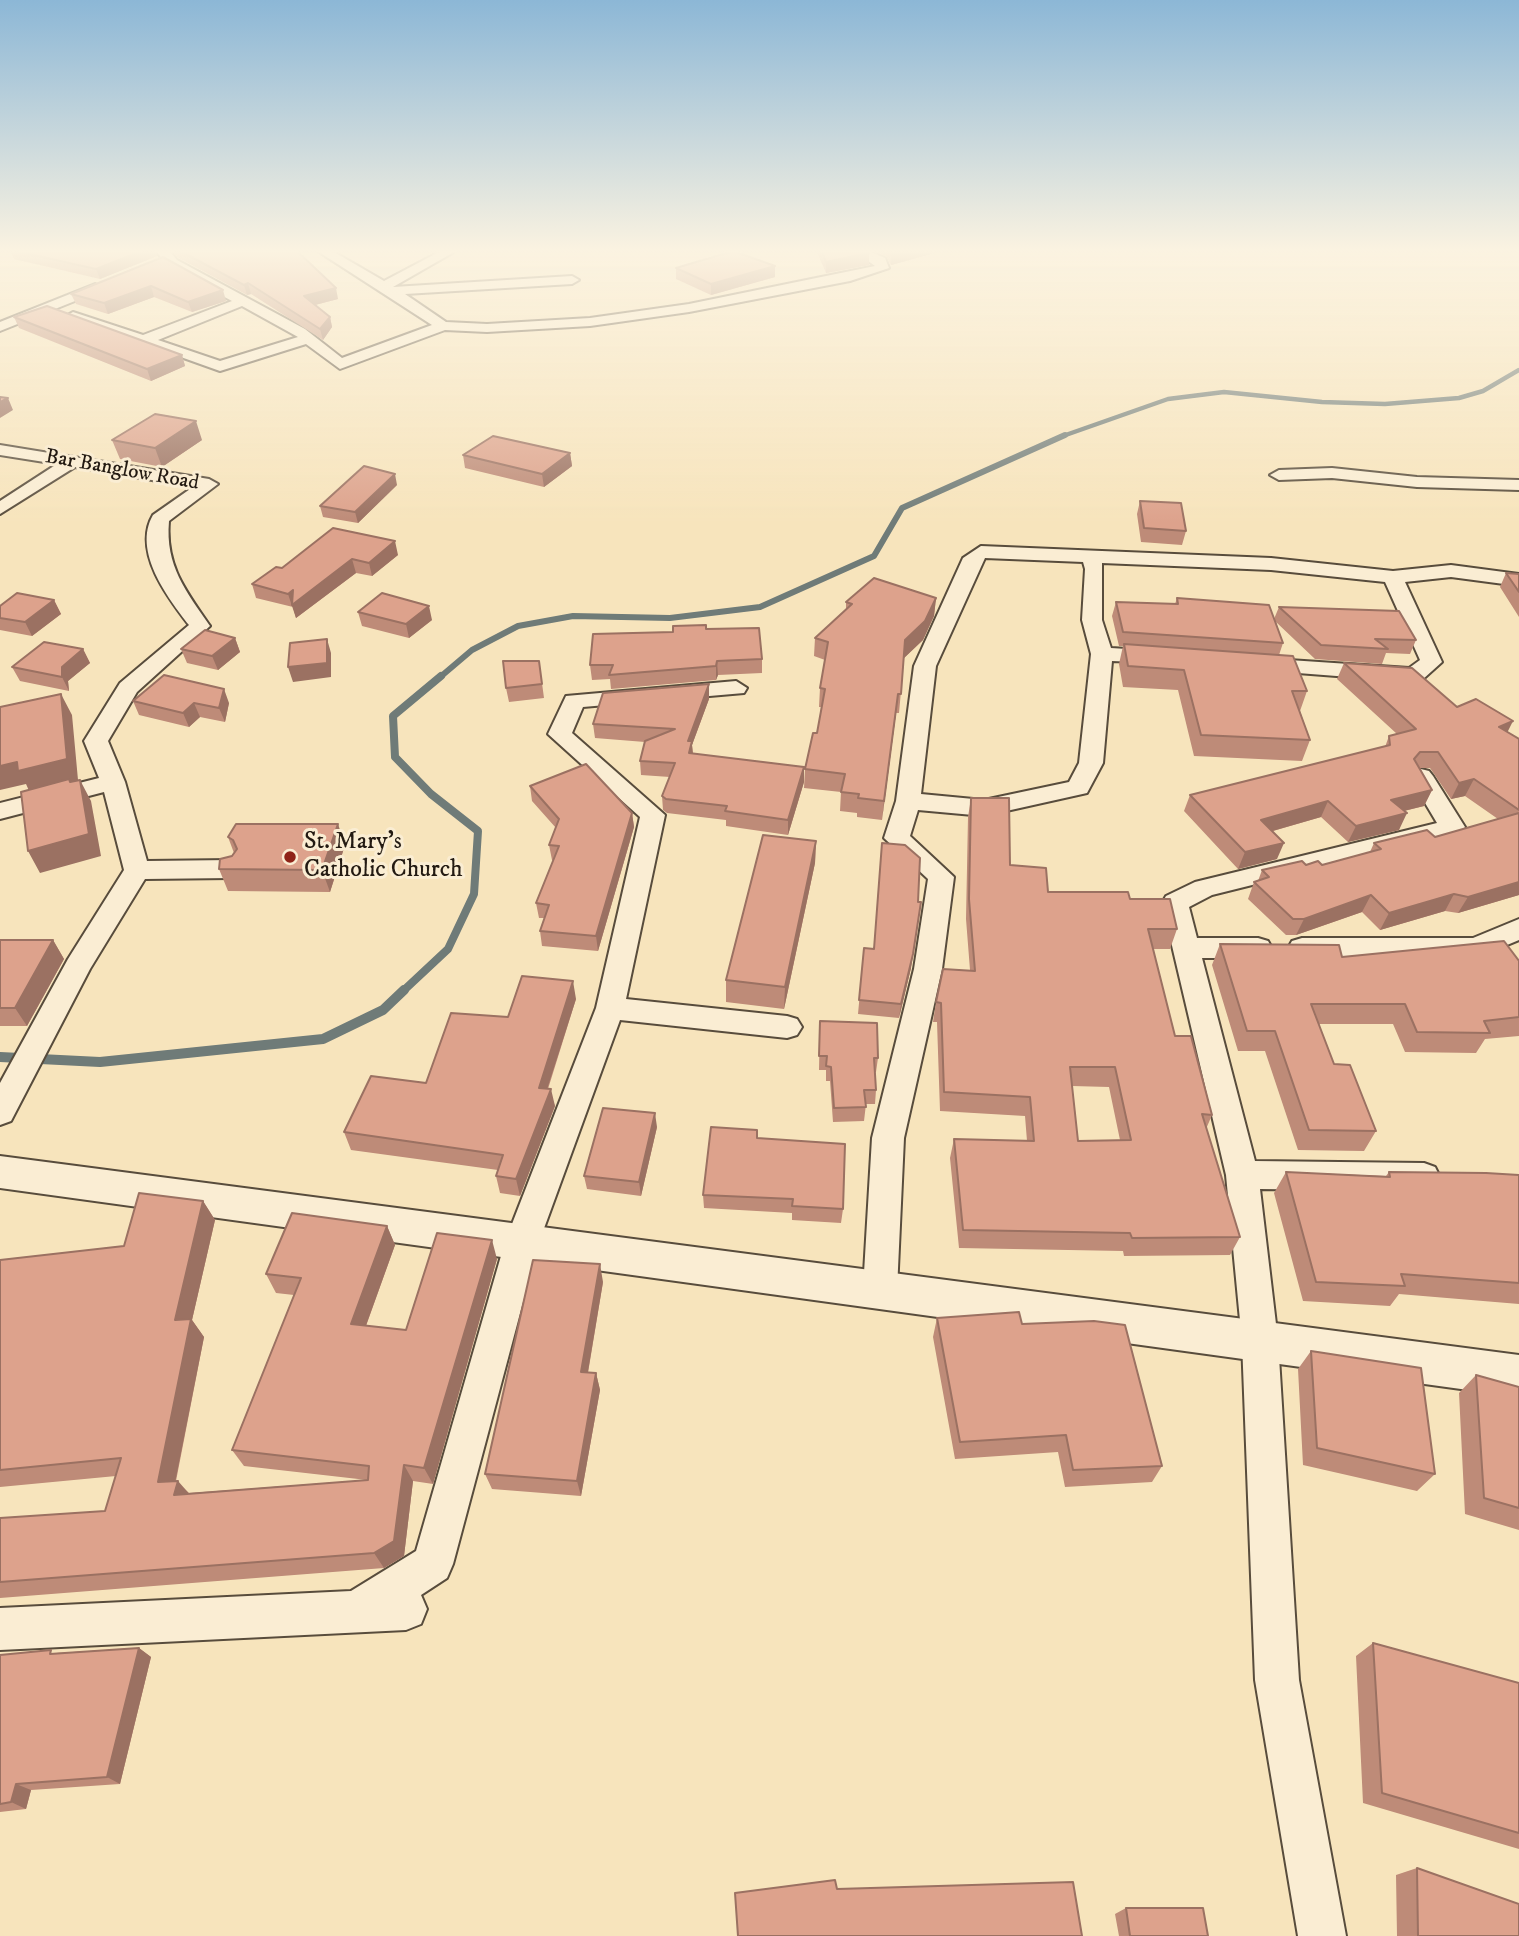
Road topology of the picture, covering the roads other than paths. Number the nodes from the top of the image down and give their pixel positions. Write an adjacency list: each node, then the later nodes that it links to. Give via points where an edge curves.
1 (151, 342): 2 (street, via 219,366)
2 (297, 342)
3 (312, 342): 4 (street, via 340,364)
4 (399, 342)
5 (0, 450): 6 (street, Bar Banglow Road)
6 (72, 462): 9 (street); 18 (street, Bar Banglow Road, via 209,484 160,519 156,545 169,585 200,626 128,688 96,741)
7 (1279, 475): 8 (street, via 1332,472 1417,482)
8 (1519, 485)
9 (0, 509)
10 (1091, 558): 11 (street, via 1271,564); 13 (street, via 1095,569 1092,620); 19 (street, via 981,552 973,558 925,666)
11 (1393, 576): 12 (street, via 1451,571); 15 (street, via 1431,662 1414,675)
12 (1519, 580)
13 (1101, 654): 14 (street); 19 (street, via 1091,764 1077,788 984,808)
14 (1183, 659)
15 (1238, 663)
16 (736, 688): 25 (street, via 574,701 560,734 653,815)
17 (1421, 776): 24 (street, via 1452,827 1203,887 1175,903)
18 (113, 782): 20 (street); 22 (street, Bar Banglow Road)
19 (908, 802): 32 (street, via 897,838 941,877 928,969 888,1138)
20 (0, 811)
21 (230, 869): 22 (street)
22 (137, 870): 27 (street, via 78,966)
23 (1519, 929): 24 (street, via 1476,948)
24 (1187, 948): 29 (street)
25 (610, 1008): 26 (street); 31 (street)
26 (787, 1027)
27 (0, 1112)
28 (0, 1172): 31 (street)
29 (1242, 1175): 30 (street); 33 (street)
30 (1458, 1177)
31 (522, 1242): 32 (street); 36 (street, via 433,1564)
32 (880, 1290): 33 (street)
33 (1259, 1341): 34 (street); 38 (street, via 1277,1680)
34 (1519, 1376)
35 (406, 1609): 36 (street)
36 (355, 1612): 37 (street)
37 (0, 1629)
38 (1322, 1936)

